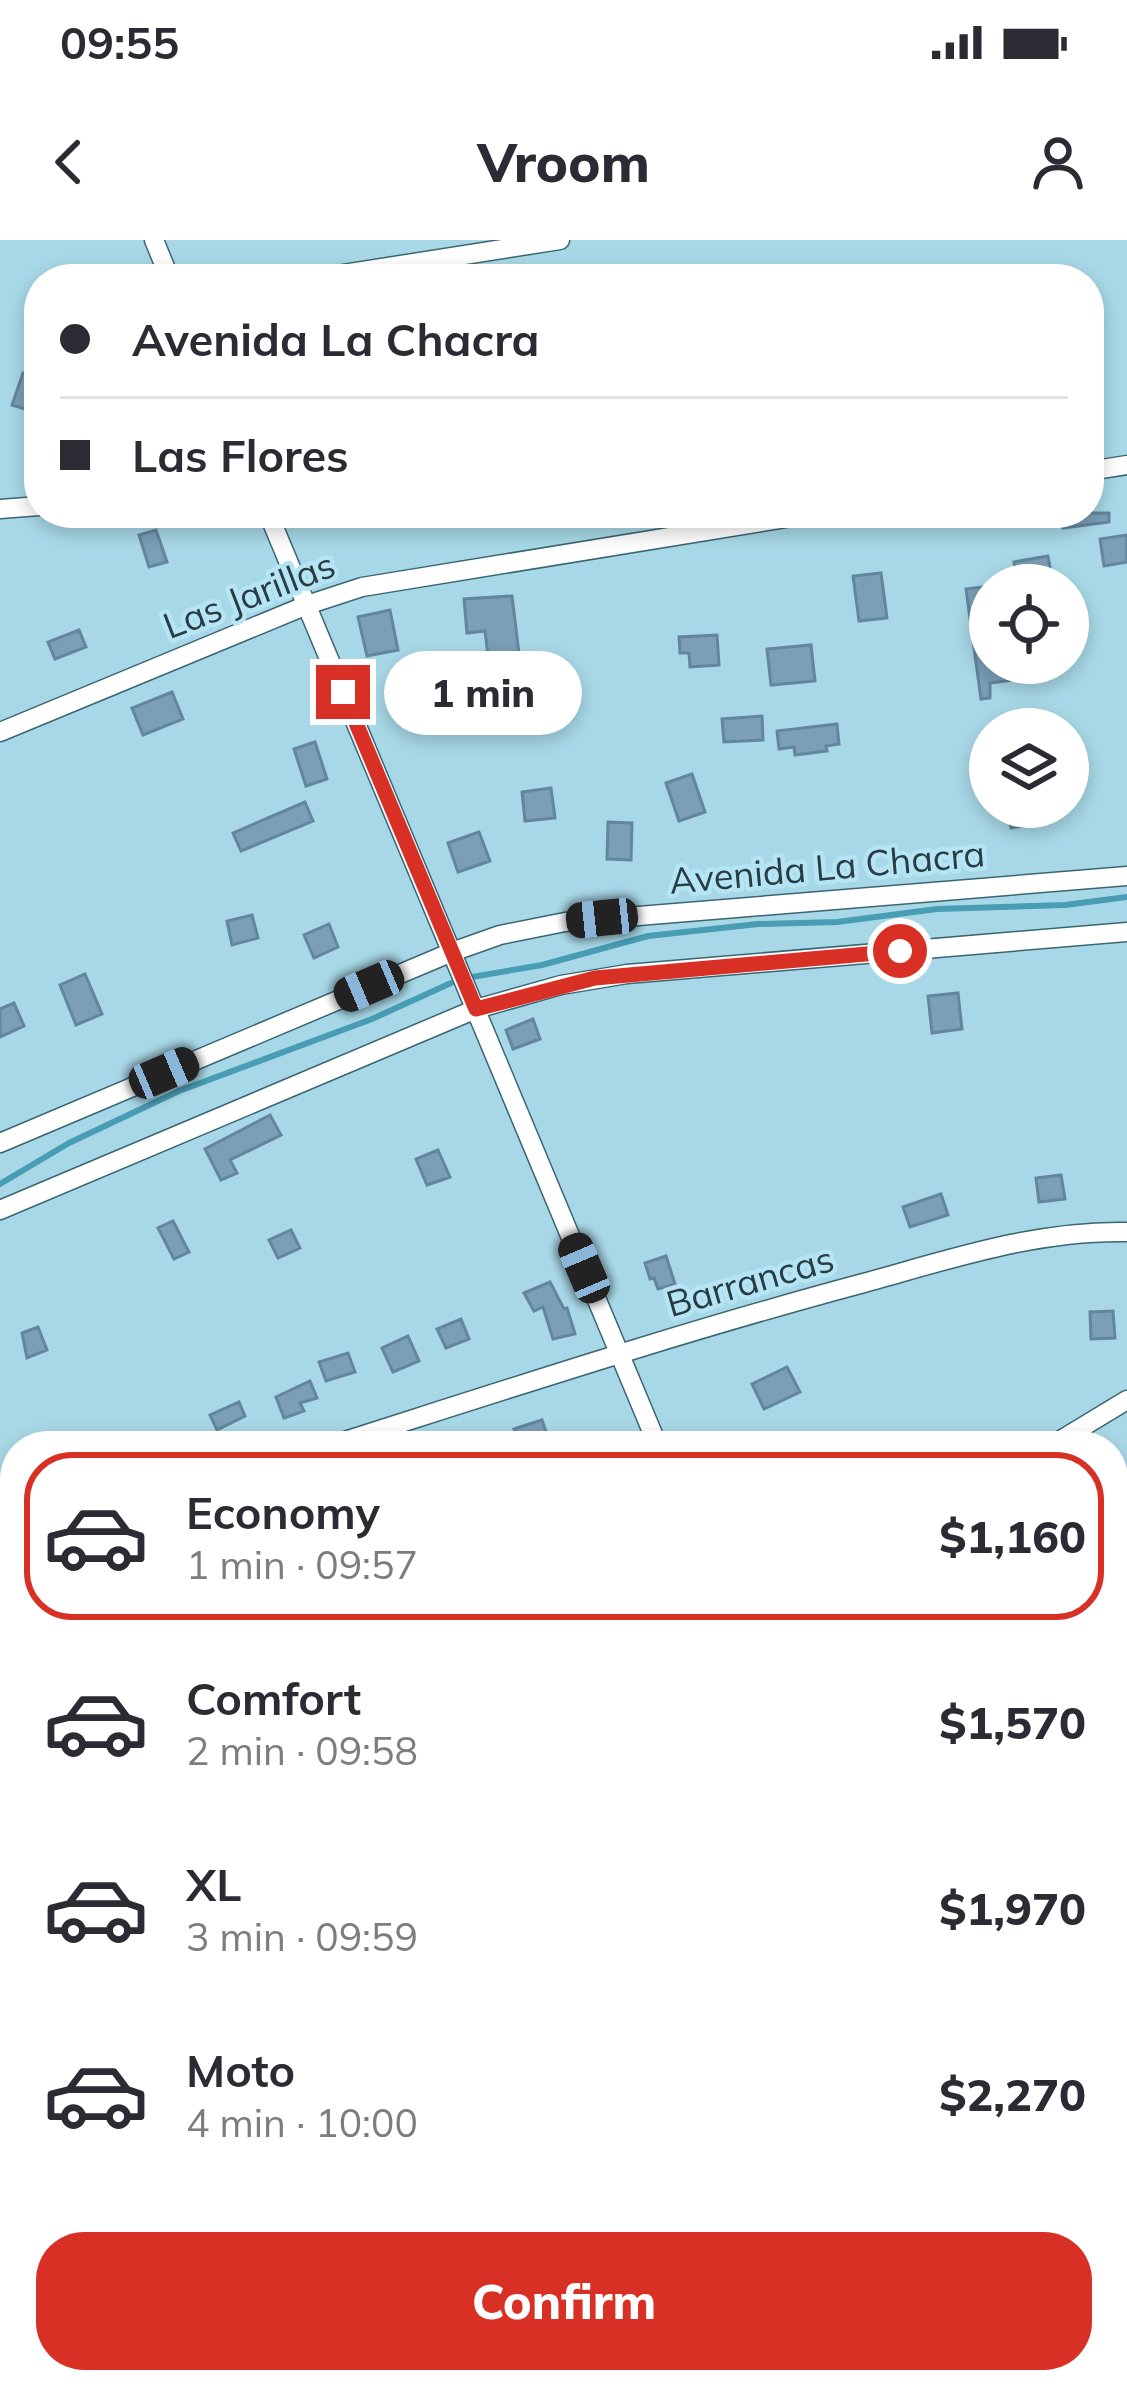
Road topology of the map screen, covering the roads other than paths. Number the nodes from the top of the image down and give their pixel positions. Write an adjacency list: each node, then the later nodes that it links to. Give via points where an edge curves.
1 (560, 240): 2 (street)
2 (407, 264)
3 (274, 528): 5 (street)
4 (721, 528): 5 (street, Las Jarillas, via 395,579)
5 (307, 605): 6 (street, Las Jarillas); 9 (street)
6 (0, 732)
7 (1127, 876): 9 (street, Avenida La Chacra, via 565,922)
8 (1127, 932): 10 (street, via 611,976)
9 (452, 952): 10 (street); 11 (street, Avenida La Chacra)
10 (476, 1009): 12 (street); 14 (street)
11 (0, 1143)
12 (0, 1210)
13 (1127, 1232): 14 (street, Barrancas, via 1019,1241)
14 (620, 1354): 16 (street, Barrancas); 17 (street)
15 (1127, 1400): 18 (street)
16 (376, 1431)
17 (652, 1431)
18 (1076, 1431)

